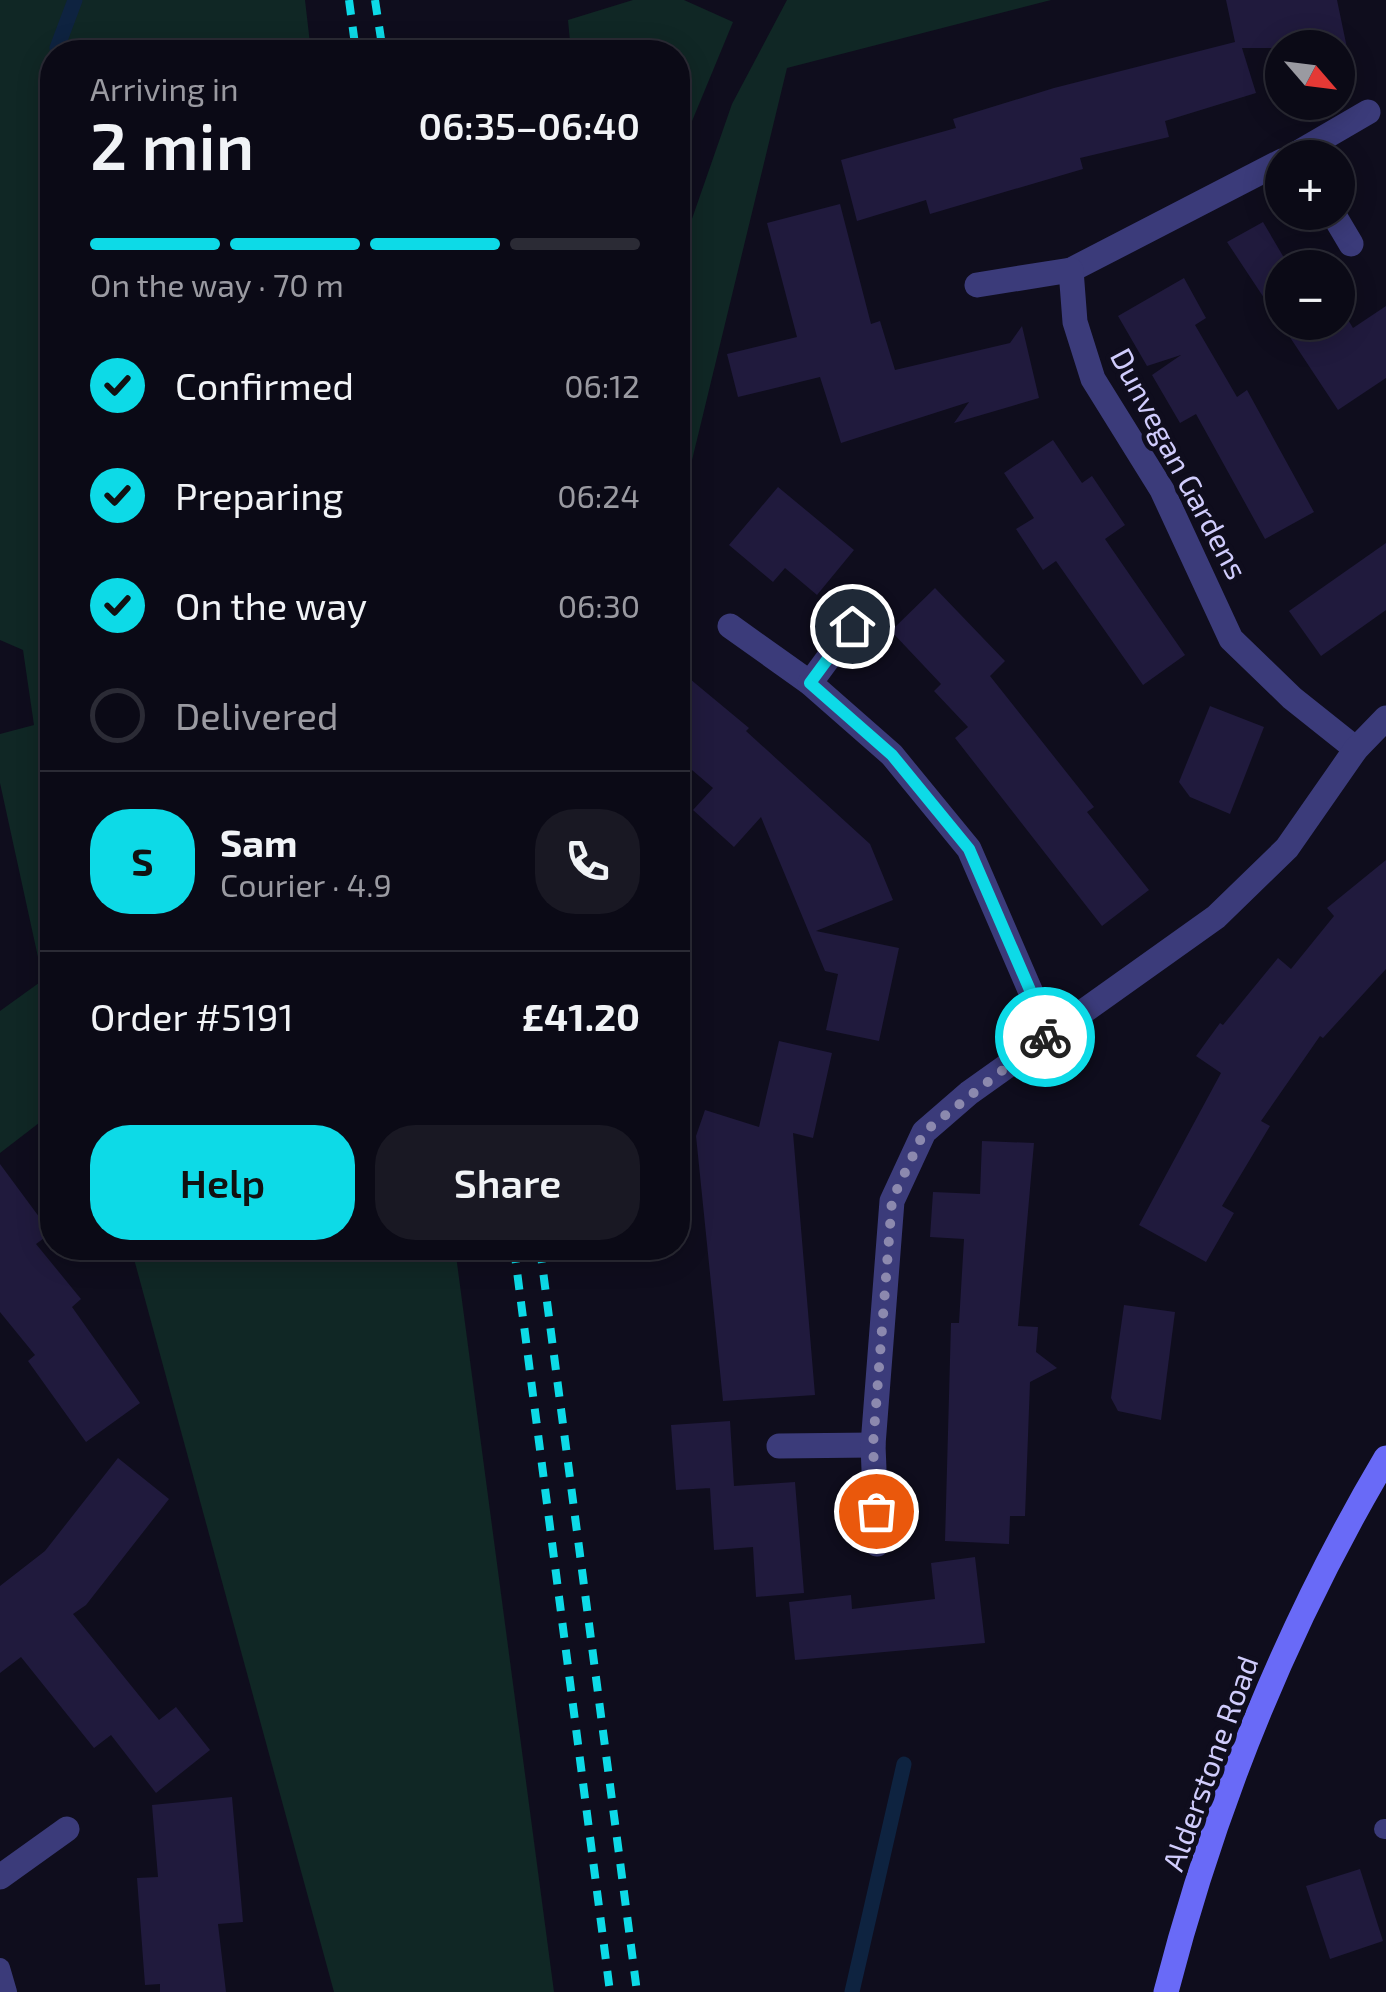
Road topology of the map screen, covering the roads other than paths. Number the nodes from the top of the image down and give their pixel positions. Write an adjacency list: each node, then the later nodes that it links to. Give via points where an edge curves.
1 (1368, 112): 2 (street)
2 (1320, 140)
3 (1265, 170): 6 (street)
4 (1343, 230): 5 (street)
5 (1351, 244)
6 (1070, 270): 7 (street); 12 (street, Dunvegan Gardens, via 1075,322 1093,379 1162,490 1232,638 1292,698)
7 (977, 284)
8 (730, 626): 10 (street)
9 (852, 626): 10 (street)
10 (810, 683): 13 (street, via 892,755 969,849)
11 (1386, 718): 12 (street)
12 (1356, 748): 13 (street, via 1287,848 1216,917)
13 (1049, 1034): 14 (street, via 924,1132 892,1200)
14 (873, 1445): 15 (street); 17 (street)
15 (779, 1446)
16 (1386, 1458): 22 (street, Alderstone Road, via 1266,1690)
17 (877, 1544)
18 (67, 1829): 19 (street)
19 (0, 1876)
20 (0, 1968): 21 (lane)
21 (7, 1992)
22 (1166, 1992)

